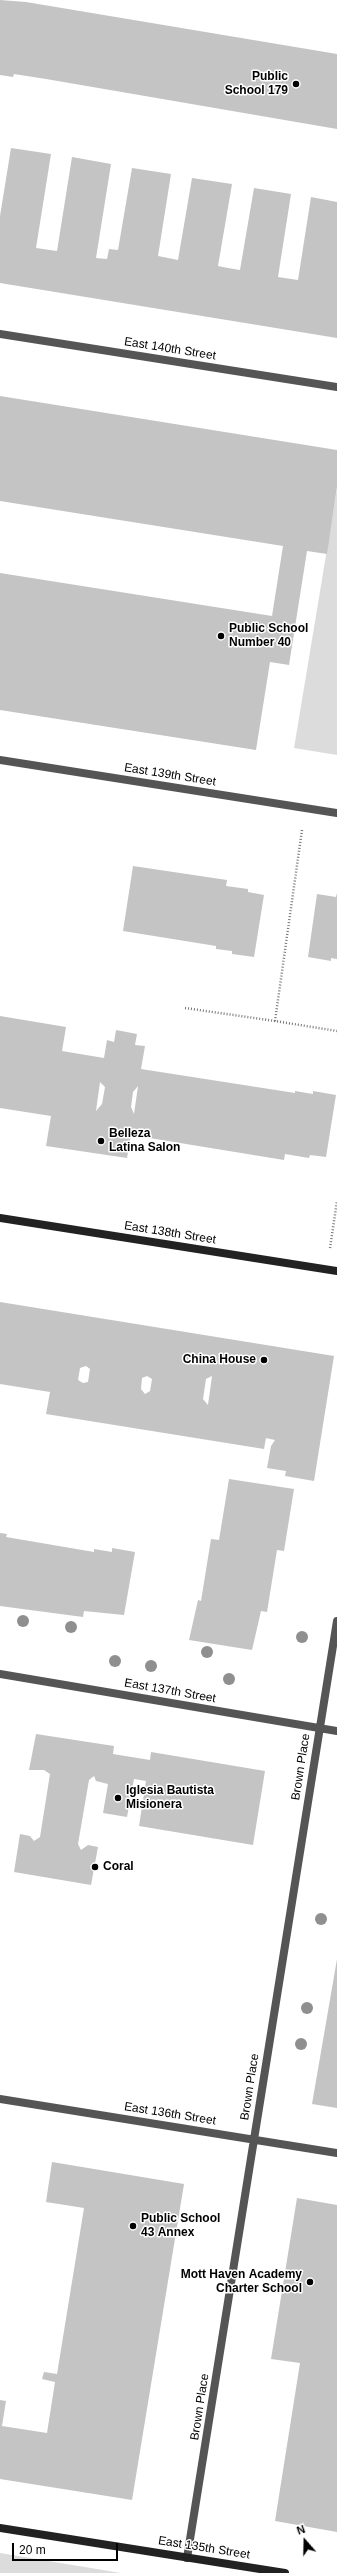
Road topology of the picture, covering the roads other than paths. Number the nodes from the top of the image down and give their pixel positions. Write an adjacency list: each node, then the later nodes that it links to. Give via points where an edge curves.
1 (0, 334): 2 (street, East 140th Street)
2 (337, 387)
3 (0, 760): 4 (street, East 139th Street)
4 (337, 813)
5 (0, 1218): 6 (main road, East 138th Street)
6 (337, 1271)
7 (337, 1621): 9 (street, Brown Place)
8 (0, 1674): 9 (street, East 137th Street)
9 (319, 1728): 10 (street, East 137th Street); 12 (street, Brown Place)
10 (337, 1731)
11 (0, 2099): 12 (street, East 136th Street)
12 (253, 2140): 13 (street, East 136th Street); 15 (street, Brown Place)
13 (337, 2153)
14 (0, 2528): 15 (main road, East 135th Street)
15 (187, 2558): 16 (main road, East 135th Street)
16 (285, 2573)

